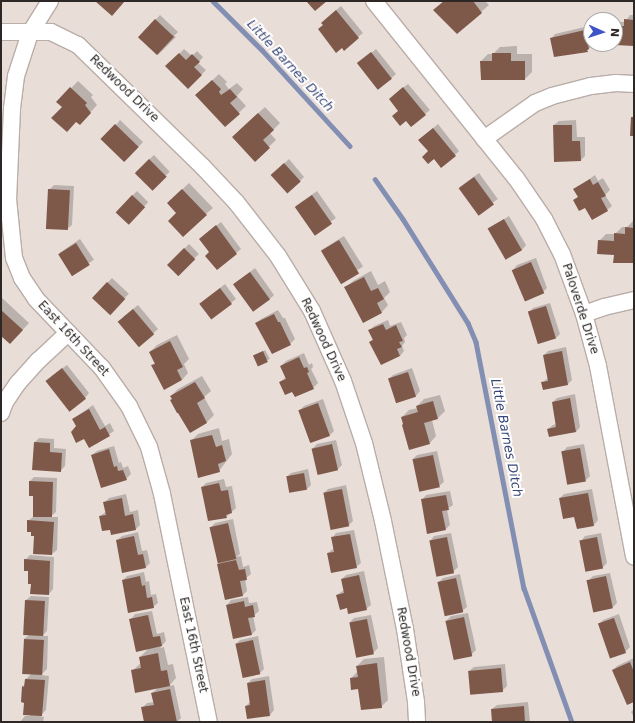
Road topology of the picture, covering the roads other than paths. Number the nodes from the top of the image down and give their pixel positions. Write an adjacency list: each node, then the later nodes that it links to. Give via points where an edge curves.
1 (50, 1): 4 (street, East 16th Street)
2 (374, 1): 6 (street, Paloverde Drive)
3 (1, 32): 4 (street, Redwood Drive)
4 (30, 33): 9 (street, East 16th Street, via 16,76 12,109 8,199 11,239 14,258 22,278 36,299); 14 (street, Redwood Drive, via 51,32 78,45 115,79 236,202 278,256 312,311 343,381 364,443 405,629)
5 (634, 84): 6 (street, via 591,86 552,96 535,103)
6 (484, 139): 8 (street, Paloverde Drive, via 516,178 544,219 562,254)
7 (634, 300): 8 (street)
8 (584, 314): 11 (street, Paloverde Drive)
9 (68, 333): 10 (street, via 18,384 5,402); 13 (street, East 16th Street, via 102,368 129,406 149,447 162,494)
10 (1, 413)
11 (629, 501): 12 (street, Paloverde Drive)
12 (634, 557)
13 (209, 722)
14 (417, 722)

